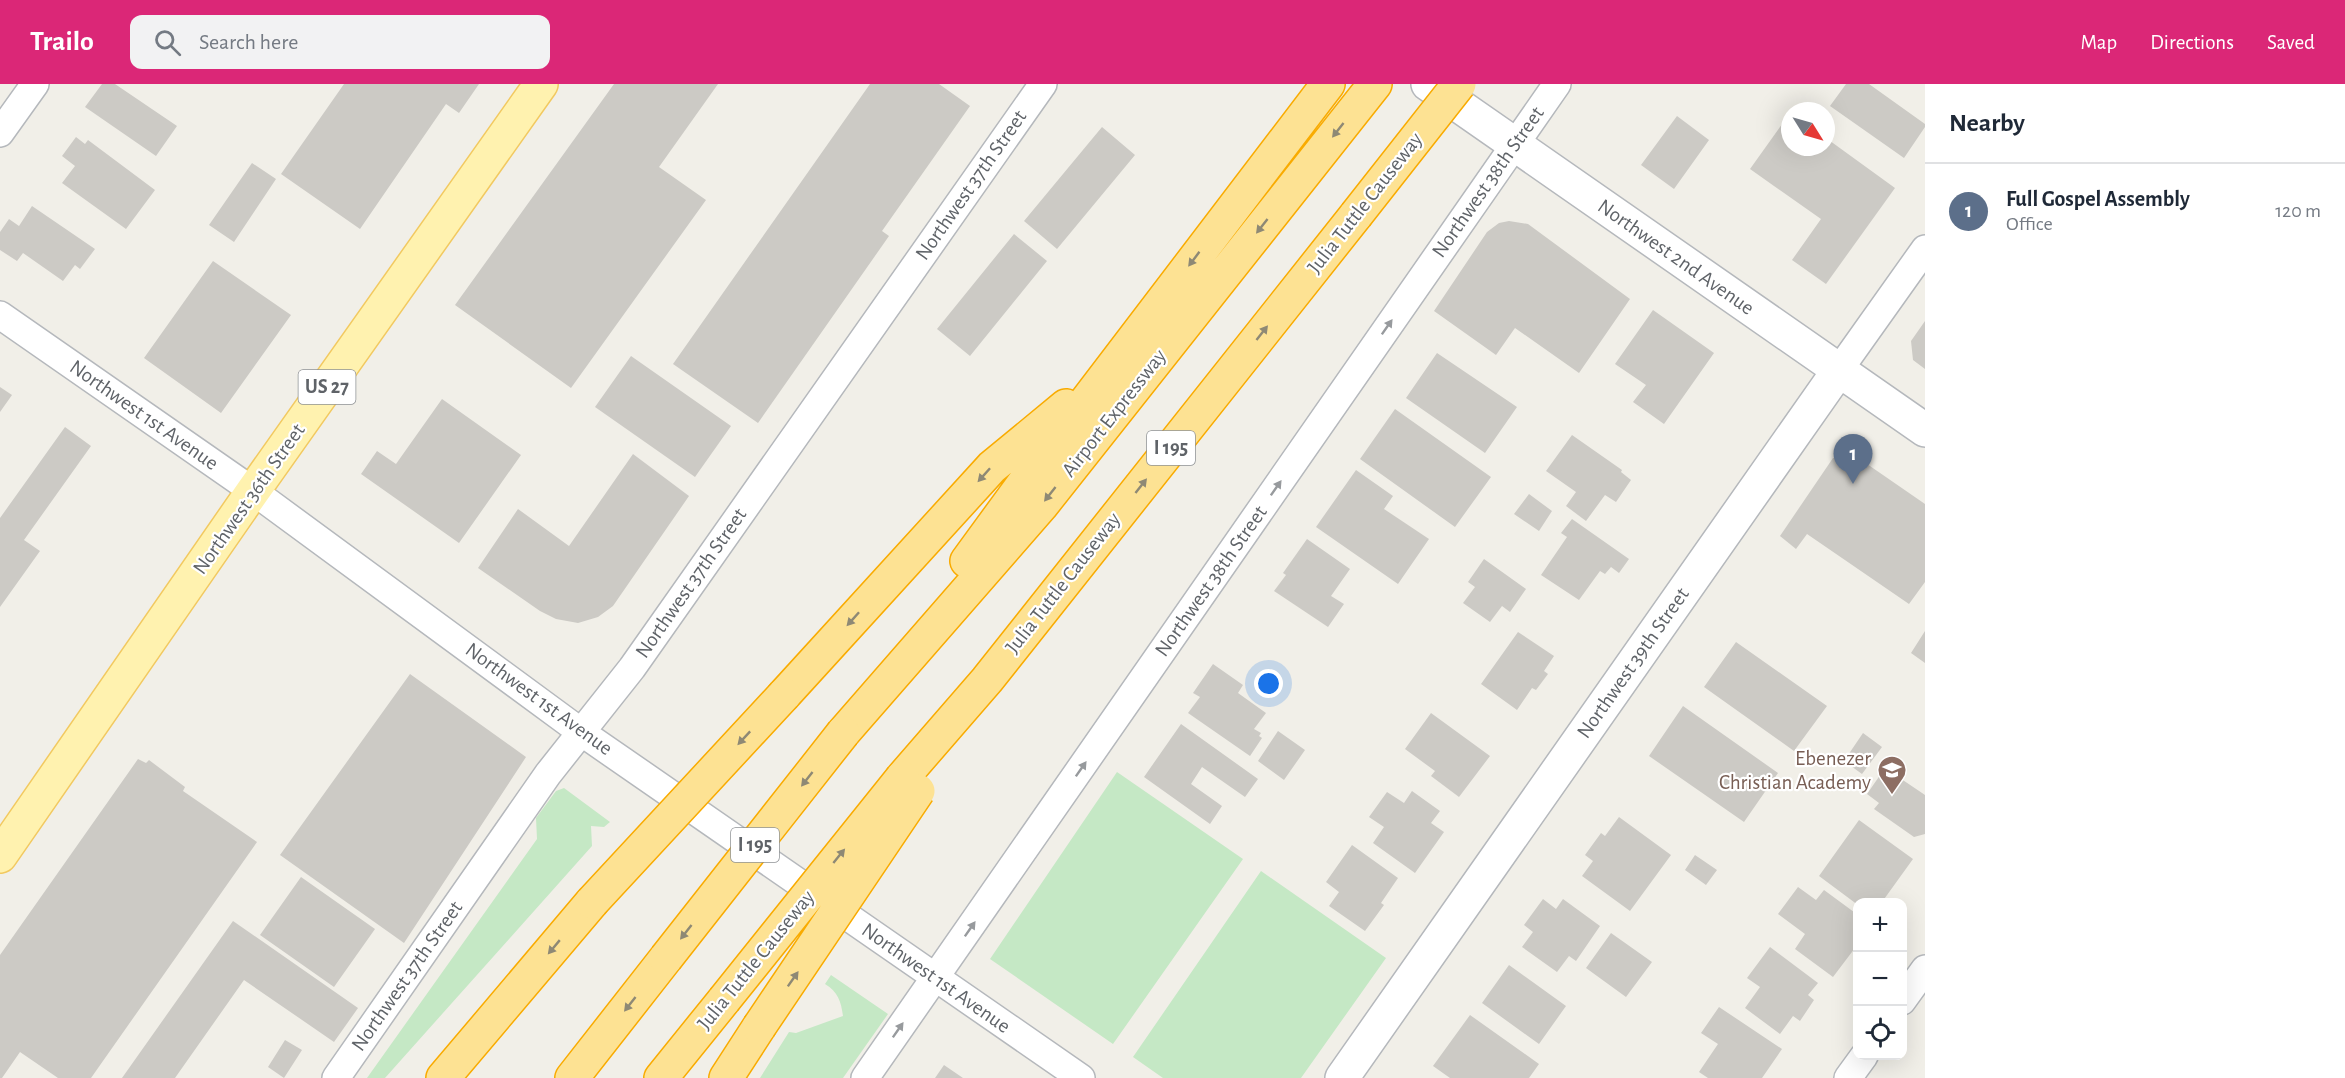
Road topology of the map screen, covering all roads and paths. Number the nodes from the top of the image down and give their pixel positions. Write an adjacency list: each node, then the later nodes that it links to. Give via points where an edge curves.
1 (35, 84): 9 (street)
2 (541, 84): 16 (main road, Northwest 36th Street / US 27)
3 (1043, 84): 17 (street, Northwest 37th Street, via 632,668)
4 (1328, 84): 13 (highway, one-way to 13)
5 (1375, 84): 18 (highway, Airport Expressway, one-way to 18, via 1041,506)
6 (1428, 84): 10 (street, Northwest 2nd Avenue)
7 (1459, 84): 19 (highway, Julia Tuttle Causeway / I 195, one-way to 7, bridge, via 987,680)
8 (1557, 84): 10 (street, Northwest 38th Street)
9 (0, 134)
10 (1514, 144): 14 (street, Northwest 2nd Avenue); 22 (street, Northwest 38th Street, one-way to 10)
11 (1925, 249): 14 (street, Northwest 39th Street)
12 (0, 315): 16 (street, Northwest 1st Avenue)
13 (1109, 370): 18 (highway); 26 (highway, one-way to 26, bridge, via 992,467 592,903)
14 (1839, 370): 15 (street, Northwest 2nd Avenue); 32 (street, Northwest 39th Street)
15 (1925, 430)
16 (253, 491): 17 (street, Northwest 1st Avenue); 20 (main road, Northwest 36th Street / US 27)
17 (581, 732): 22 (street, Northwest 1st Avenue); 25 (street, Northwest 37th Street)
18 (843, 733): 27 (highway, I 195, one-way to 27, bridge)
19 (910, 785): 28 (highway, Julia Tuttle Causeway / I 195, one-way to 19, bridge, via 724,1000); 29 (highway, one-way to 19, bridge)
20 (0, 856)
21 (1925, 969): 23 (street)
22 (937, 977): 30 (street, Northwest 38th Street, one-way to 22); 31 (street, Northwest 1st Avenue)
23 (1907, 994)
24 (1861, 1060): 33 (street)
25 (336, 1078)
26 (443, 1078)
27 (572, 1078)
28 (662, 1078)
29 (726, 1078)
30 (865, 1078)
31 (1081, 1078)
32 (1342, 1078)
33 (1848, 1078)

